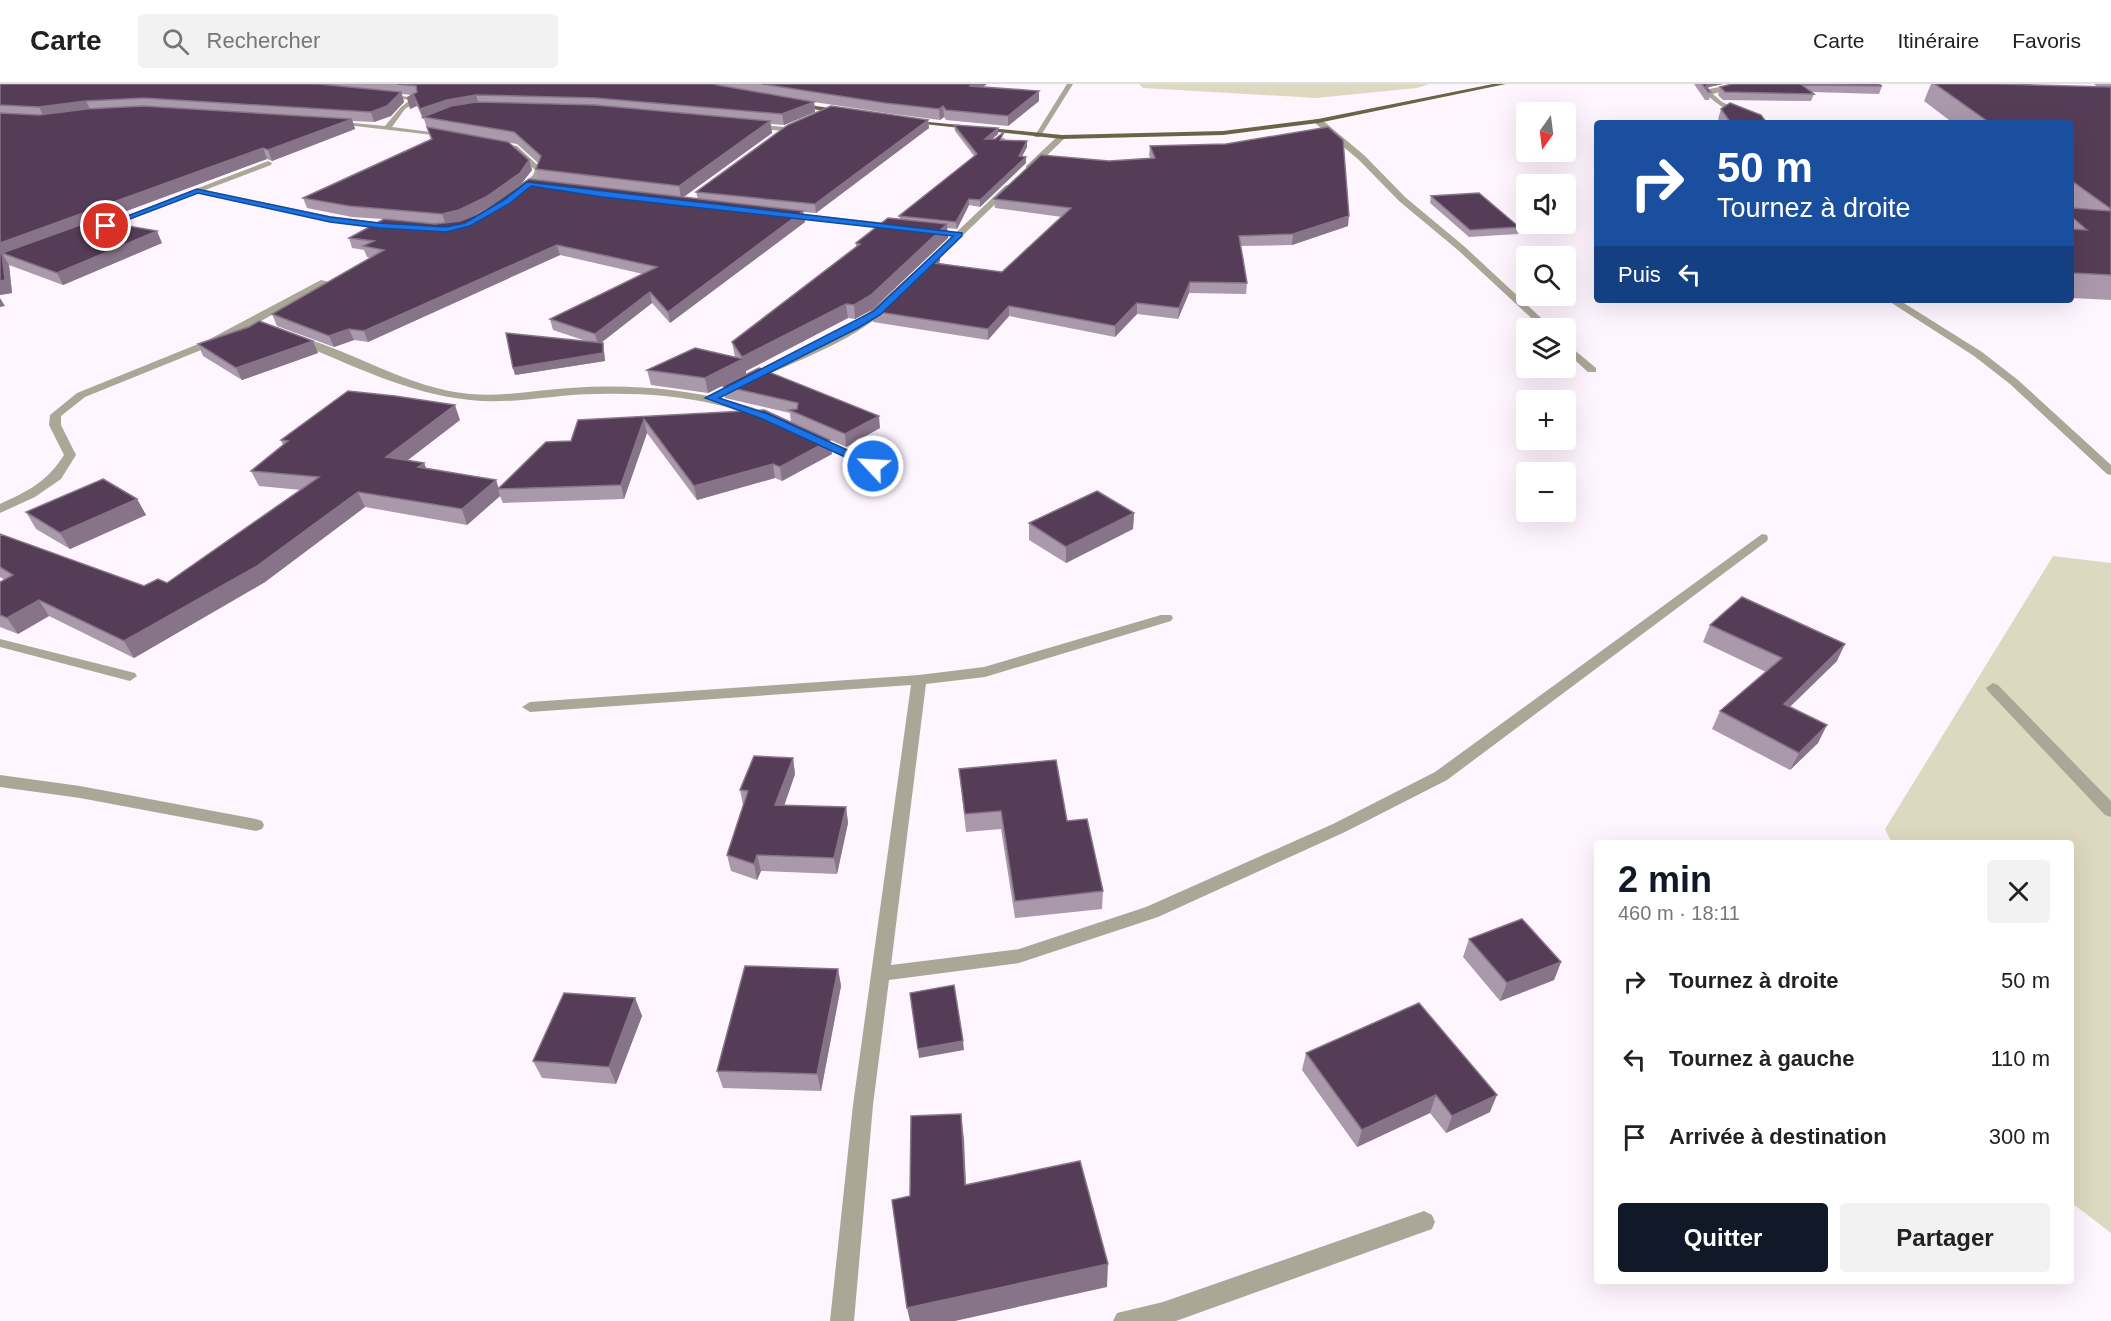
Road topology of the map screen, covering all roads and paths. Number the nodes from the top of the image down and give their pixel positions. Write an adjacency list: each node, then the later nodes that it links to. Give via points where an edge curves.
1 (1070, 84): 17 (street)
2 (1503, 84): 11 (main road)
3 (1746, 84): 9 (street, via 1711,90 1709,94)
4 (377, 94): 15 (street, via 417,99 403,108)
5 (792, 105): 6 (main road)
6 (831, 110): 7 (main road); 8 (street)
7 (854, 114)
8 (814, 117)
9 (1757, 120)
10 (900, 121): 17 (main road)
11 (1318, 121): 20 (main road, via 1224,133); 37 (street)
12 (328, 123): 15 (street)
13 (421, 126): 16 (street)
14 (742, 126): 18 (street, via 788,127)
15 (388, 127): 16 (street)
16 (410, 130): 19 (street)
17 (1037, 135): 20 (main road)
18 (776, 136)
19 (458, 137)
20 (1062, 137): 32 (street)
21 (494, 144): 23 (street, via 514,148 533,162 539,170)
22 (268, 164): 25 (street)
23 (530, 184): 24 (street); 26 (street)
24 (540, 186)
25 (197, 191): 28 (street, via 330,219); 30 (street)
26 (514, 196)
27 (774, 213): 29 (street)
28 (402, 227)
29 (905, 228)
30 (86, 233)
31 (949, 233): 32 (street)
32 (960, 234): 33 (street)
33 (918, 274)
34 (324, 282): 38 (street)
35 (893, 297): 43 (street, via 855,327)
36 (1897, 303): 47 (street, via 1978,354 2014,382)
37 (1536, 318)
38 (253, 322): 39 (street); 48 (street, via 81,395 67,405 56,415 55,425 70,455 57,476)
39 (265, 326)
40 (287, 335): 44 (street, via 432,391 491,398 575,391 715,396)
41 (1576, 355): 42 (street)
42 (1592, 370)
43 (738, 384)
44 (775, 421)
45 (797, 431): 46 (street)
46 (873, 466)
47 (2111, 471)
48 (0, 509)
49 (1762, 538): 59 (street, via 1441,776 1338,828 1152,912 1019,957)
50 (1166, 618): 53 (street, via 985,672)
51 (0, 643): 52 (street)
52 (130, 676)
53 (919, 680): 55 (street); 59 (street)
54 (1993, 688): 57 (street)
55 (530, 707)
56 (0, 781): 58 (street)
57 (2111, 811)
58 (256, 825)
59 (880, 974): 61 (street)
60 (1424, 1222): 62 (street, via 1163,1314)
61 (842, 1321)
62 (1125, 1321)

